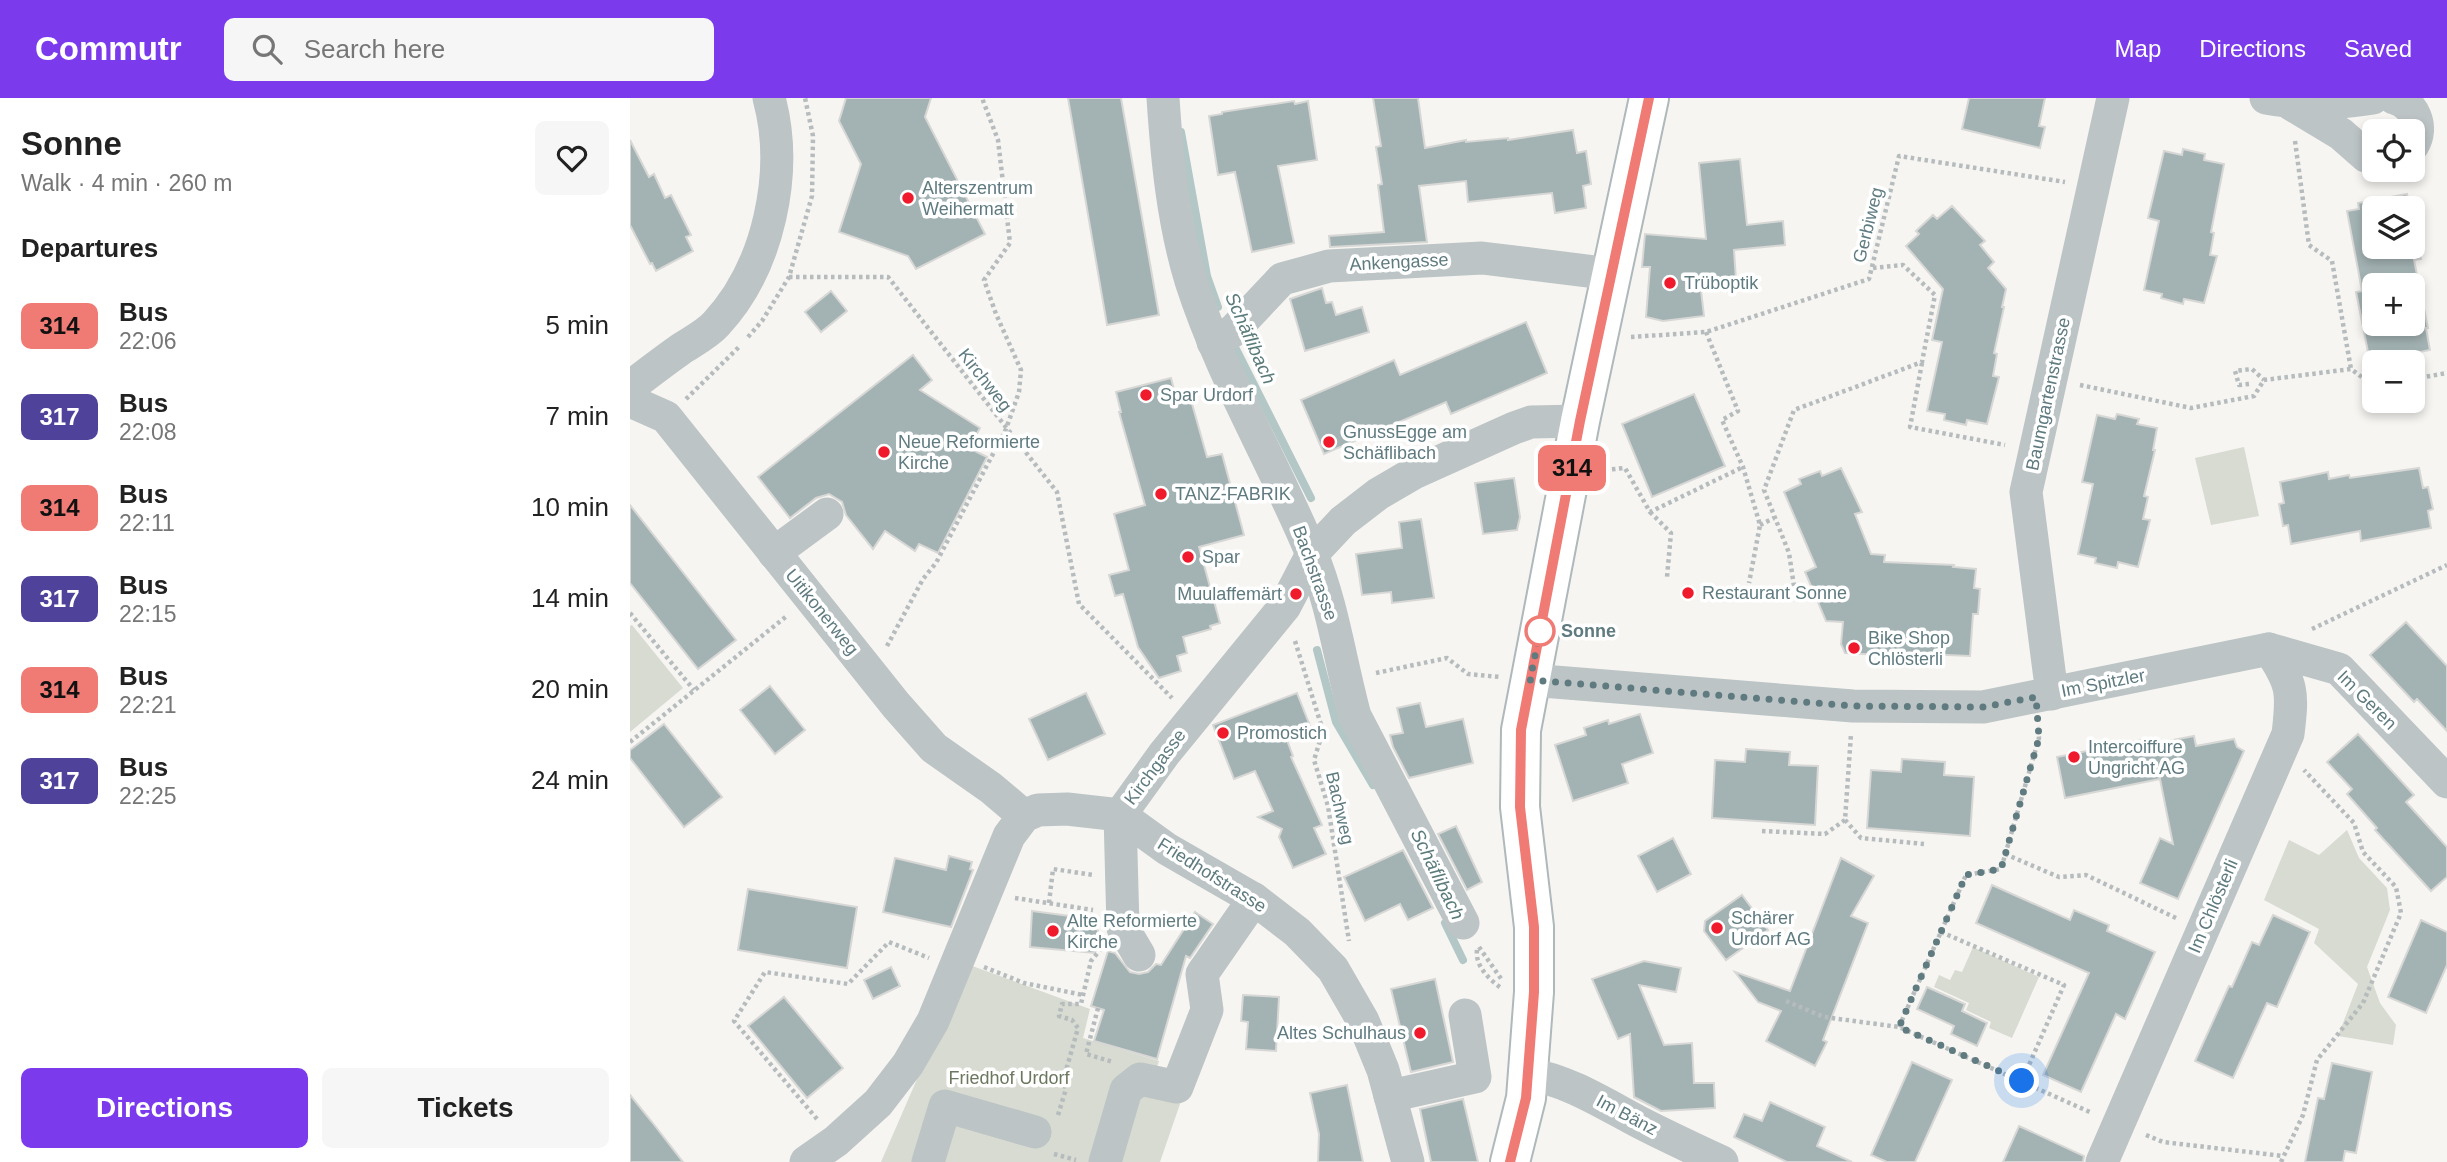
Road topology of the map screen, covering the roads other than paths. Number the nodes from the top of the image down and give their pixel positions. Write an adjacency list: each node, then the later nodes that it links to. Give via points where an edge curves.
1 (769, 98): 12 (street, via 777,149 774,190 753,268 715,326)
2 (1163, 98): 11 (street, Bachstrasse, via 1176,210 1191,279)
3 (1649, 98): 10 (main road)
4 (2113, 98): 20 (street, Baumgartenstrasse, via 2026,492)
5 (2374, 98): 7 (street, via 2321,104)
6 (2394, 98): 8 (street, via 2408,106)
7 (2278, 100): 9 (street, via 2306,110)
8 (2416, 119)
9 (2362, 153)
10 (1611, 274): 11 (street, Ankengasse, via 1482,258 1329,266 1282,279); 14 (main road)
11 (1222, 337): 17 (street, Bachstrasse)
12 (630, 387)
13 (630, 401): 16 (street, Uitikonerweg, via 666,417)
14 (1580, 421): 17 (street, Kirchgasse, via 1531,422 1415,474 1343,521); 19 (main road)
15 (827, 514): 16 (street)
16 (774, 553): 23 (street, Uitikonerweg, via 934,748)
17 (1312, 554): 22 (street, Kirchgasse, via 1285,606); 25 (street, Bachstrasse, via 1355,716)
18 (2269, 649): 20 (street, Im Spitzler); 21 (street, Im Geren, via 2339,669); 37 (street, Im Chlösterli, via 2284,672 2292,699 2288,734)
19 (1517, 678): 20 (street, Im Spitzler, via 1853,706 1983,707); 28 (main road, via 1520,807 1534,927)
20 (2044, 695)
21 (2447, 782)
22 (1120, 815): 23 (street, Kirchgasse, via 1067,809 1038,810); 24 (street, Friedhofstrasse, via 1167,849); 26 (street, via 1123,928)
23 (1024, 816): 31 (street, via 1009,836 966,972 878,1103)
24 (1254, 899): 29 (street, Friedhofstrasse, via 1297,932 1333,969 1363,1021); 33 (street, via 1202,974 1207,1010 1177,1087 1140,1079 1126,1090)
25 (1470, 934)
26 (1139, 956)
27 (1465, 1015): 29 (street, via 1475,1077)
28 (1529, 1074): 35 (main road); 36 (street, Im Bänz, via 1568,1084)
29 (1390, 1096): 34 (street, Friedhofstrasse)
30 (1046, 1136): 32 (street, via 944,1106)
31 (806, 1162)
32 (928, 1162)
33 (1105, 1162)
34 (1408, 1162)
35 (1510, 1162)
36 (1723, 1162)
37 (2102, 1162)

